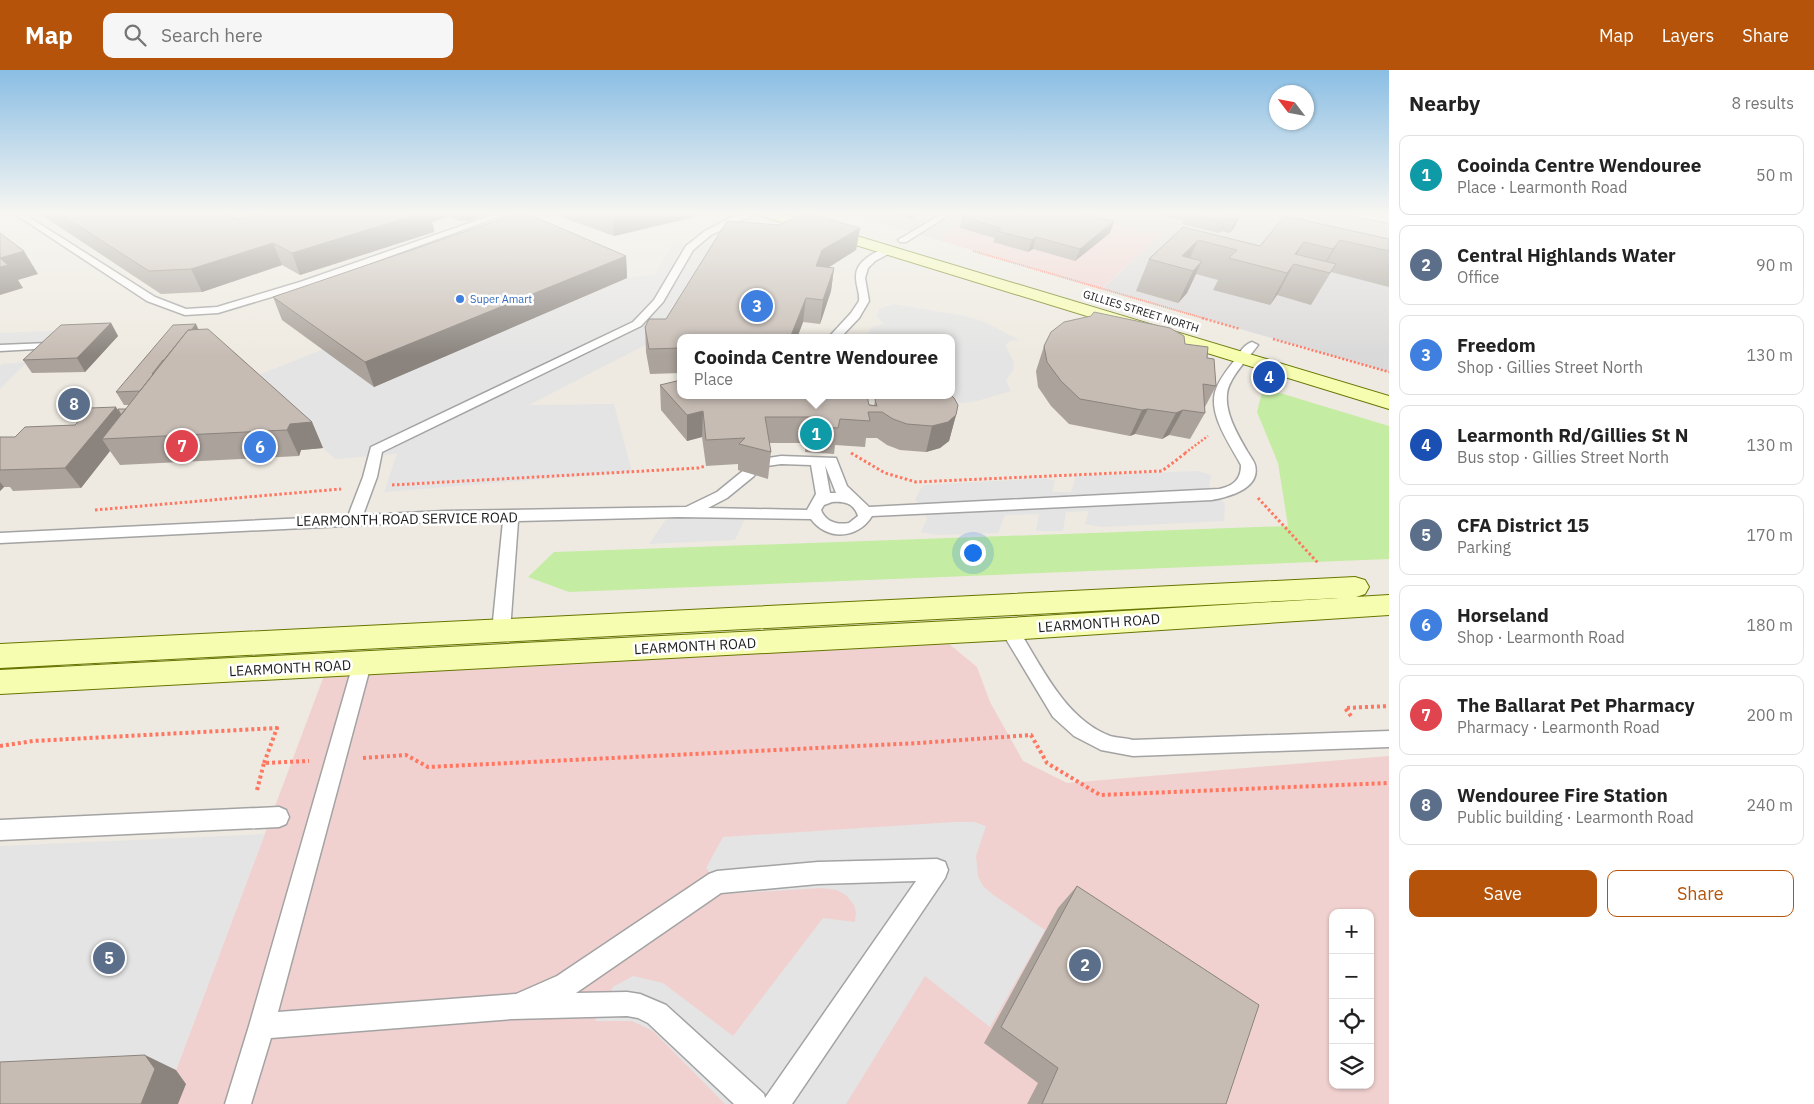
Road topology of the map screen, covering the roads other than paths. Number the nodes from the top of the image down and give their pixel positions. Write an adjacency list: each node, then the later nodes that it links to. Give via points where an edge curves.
1 (91, 260): 2 (lane, via 151,299 185,312 218,310)
2 (371, 260)
3 (682, 260): 20 (lane, via 658,302 637,324 376,450)
4 (872, 260): 6 (lane, via 860,270 865,295 863,304)
5 (952, 260): 7 (main road, GILLIES STREET NORTH)
6 (837, 334)
7 (1251, 342): 10 (main road, GILLIES STREET NORTH); 11 (main road, GILLIES STREET NORTH); 18 (lane, via 1221,394 1223,416 1249,472 1245,482 1233,490 1212,495)
8 (49, 346): 9 (lane)
9 (0, 348)
10 (1389, 386)
11 (1389, 403)
12 (818, 461): 13 (lane); 15 (lane, via 831,461 840,488); 16 (lane, via 823,494)
13 (767, 462)
14 (749, 473): 17 (lane, via 714,500)
15 (851, 499): 16 (lane, via 833,496); 18 (lane)
16 (817, 508): 17 (lane, LEARMONTH ROAD SERVICE ROAD, via 788,516); 18 (lane, via 822,523 842,529 860,524)
17 (685, 512): 19 (lane, LEARMONTH ROAD SERVICE ROAD)
18 (864, 512)
19 (511, 517): 20 (lane, LEARMONTH ROAD SERVICE ROAD); 25 (lane, LEARMONTH ROAD SERVICE ROAD)
20 (354, 519): 21 (lane, LEARMONTH ROAD SERVICE ROAD)
21 (0, 538)
22 (1389, 586): 24 (main road, LEARMONTH ROAD)
23 (1389, 605): 24 (main road, LEARMONTH ROAD)
24 (1003, 618): 25 (main road, LEARMONTH ROAD); 29 (lane, via 1060,711 1080,730 1108,744 1133,748)
25 (499, 644): 26 (main road, LEARMONTH ROAD)
26 (366, 652): 27 (main road, LEARMONTH ROAD); 28 (main road, LEARMONTH ROAD); 33 (lane)
27 (0, 656)
28 (0, 682)
29 (1389, 740)
30 (279, 817): 31 (lane)
31 (0, 830)
32 (512, 1007): 33 (lane); 35 (lane, via 627,1004 648,1009 671,1026); 36 (lane, via 566,985 717,882 818,873 937,870)
33 (262, 1026): 34 (lane)
34 (238, 1104)
35 (754, 1104)
36 (776, 1104)

